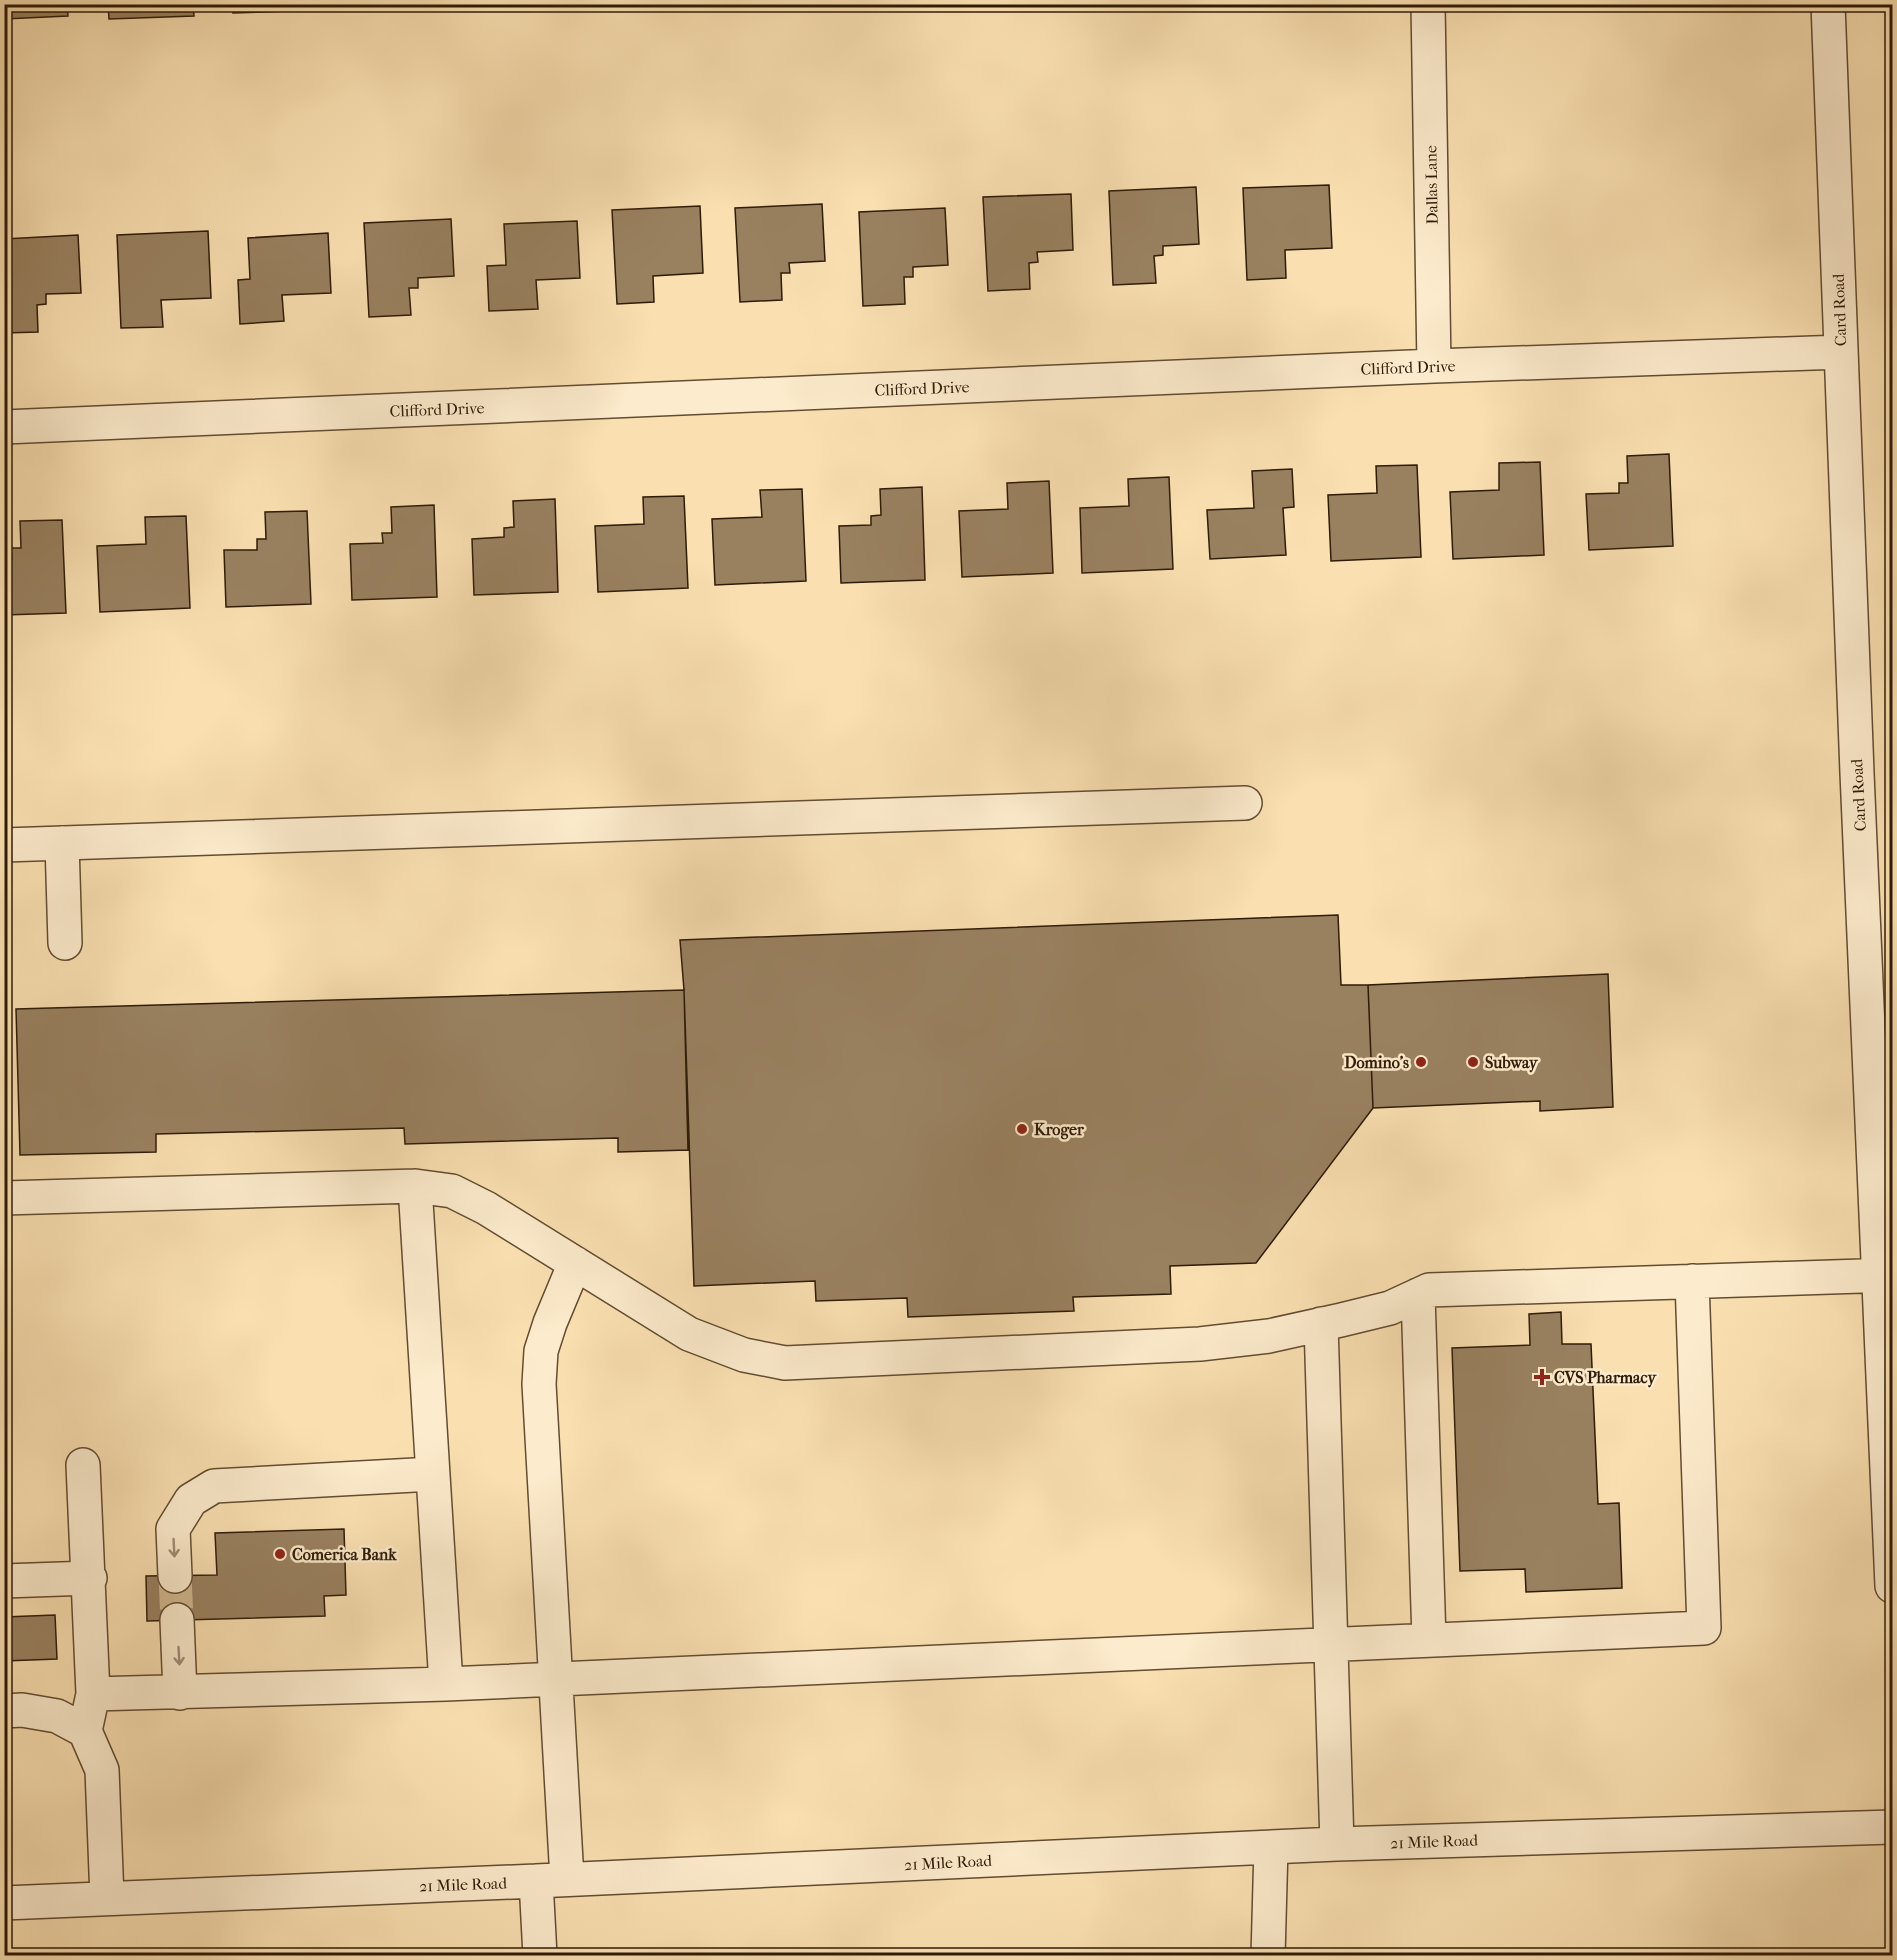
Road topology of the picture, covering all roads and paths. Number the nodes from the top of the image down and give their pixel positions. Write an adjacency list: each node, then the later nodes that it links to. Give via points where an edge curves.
1 (1428, 4): 4 (street, Dallas Lane)
2 (1828, 4): 3 (street, Card Road)
3 (1840, 352): 4 (street, Clifford Drive); 13 (street, Card Road)
4 (1434, 366): 5 (street, Clifford Drive)
5 (4, 427)
6 (1245, 803): 7 (street)
7 (62, 843): 8 (street); 9 (street)
8 (4, 844)
9 (65, 943)
10 (415, 1186): 11 (street); 12 (street, via 452,1191); 18 (street)
11 (4, 1198)
12 (575, 1263): 16 (street, via 689,1334 744,1355 785,1363 1200,1344 1269,1336); 26 (street, via 541,1351 539,1384)
13 (1886, 1275): 14 (street); 22 (street, Card Road)
14 (1692, 1281): 15 (street, via 1429,1290); 24 (street, via 1704,1628)
15 (1418, 1295): 16 (street, via 1390,1308); 24 (street)
16 (1321, 1324): 25 (street)
17 (83, 1465): 20 (street)
18 (433, 1474): 19 (street, one-way to 19, via 214,1486 191,1500 173,1529); 27 (street)
19 (175, 1576)
20 (90, 1578): 21 (street); 29 (street)
21 (4, 1581)
22 (1893, 1586)
23 (177, 1620): 28 (street, one-way to 28)
24 (1429, 1640): 25 (street)
25 (1330, 1644): 26 (street); 33 (street)
26 (555, 1678): 27 (street); 35 (street)
27 (446, 1684): 28 (street)
28 (180, 1693): 29 (street)
29 (93, 1694): 31 (street)
30 (4, 1711): 31 (street, via 57,1716)
31 (85, 1731): 36 (street, via 102,1770)
32 (1893, 1827): 33 (street, 21 Mile Road)
33 (1337, 1844): 34 (street, 21 Mile Road)
34 (1271, 1847): 35 (street, 21 Mile Road); 39 (street)
35 (551, 1880): 36 (street, 21 Mile Road); 38 (street)
36 (107, 1898): 37 (street, 21 Mile Road)
37 (4, 1903)
38 (540, 1956)
39 (1268, 1956)

